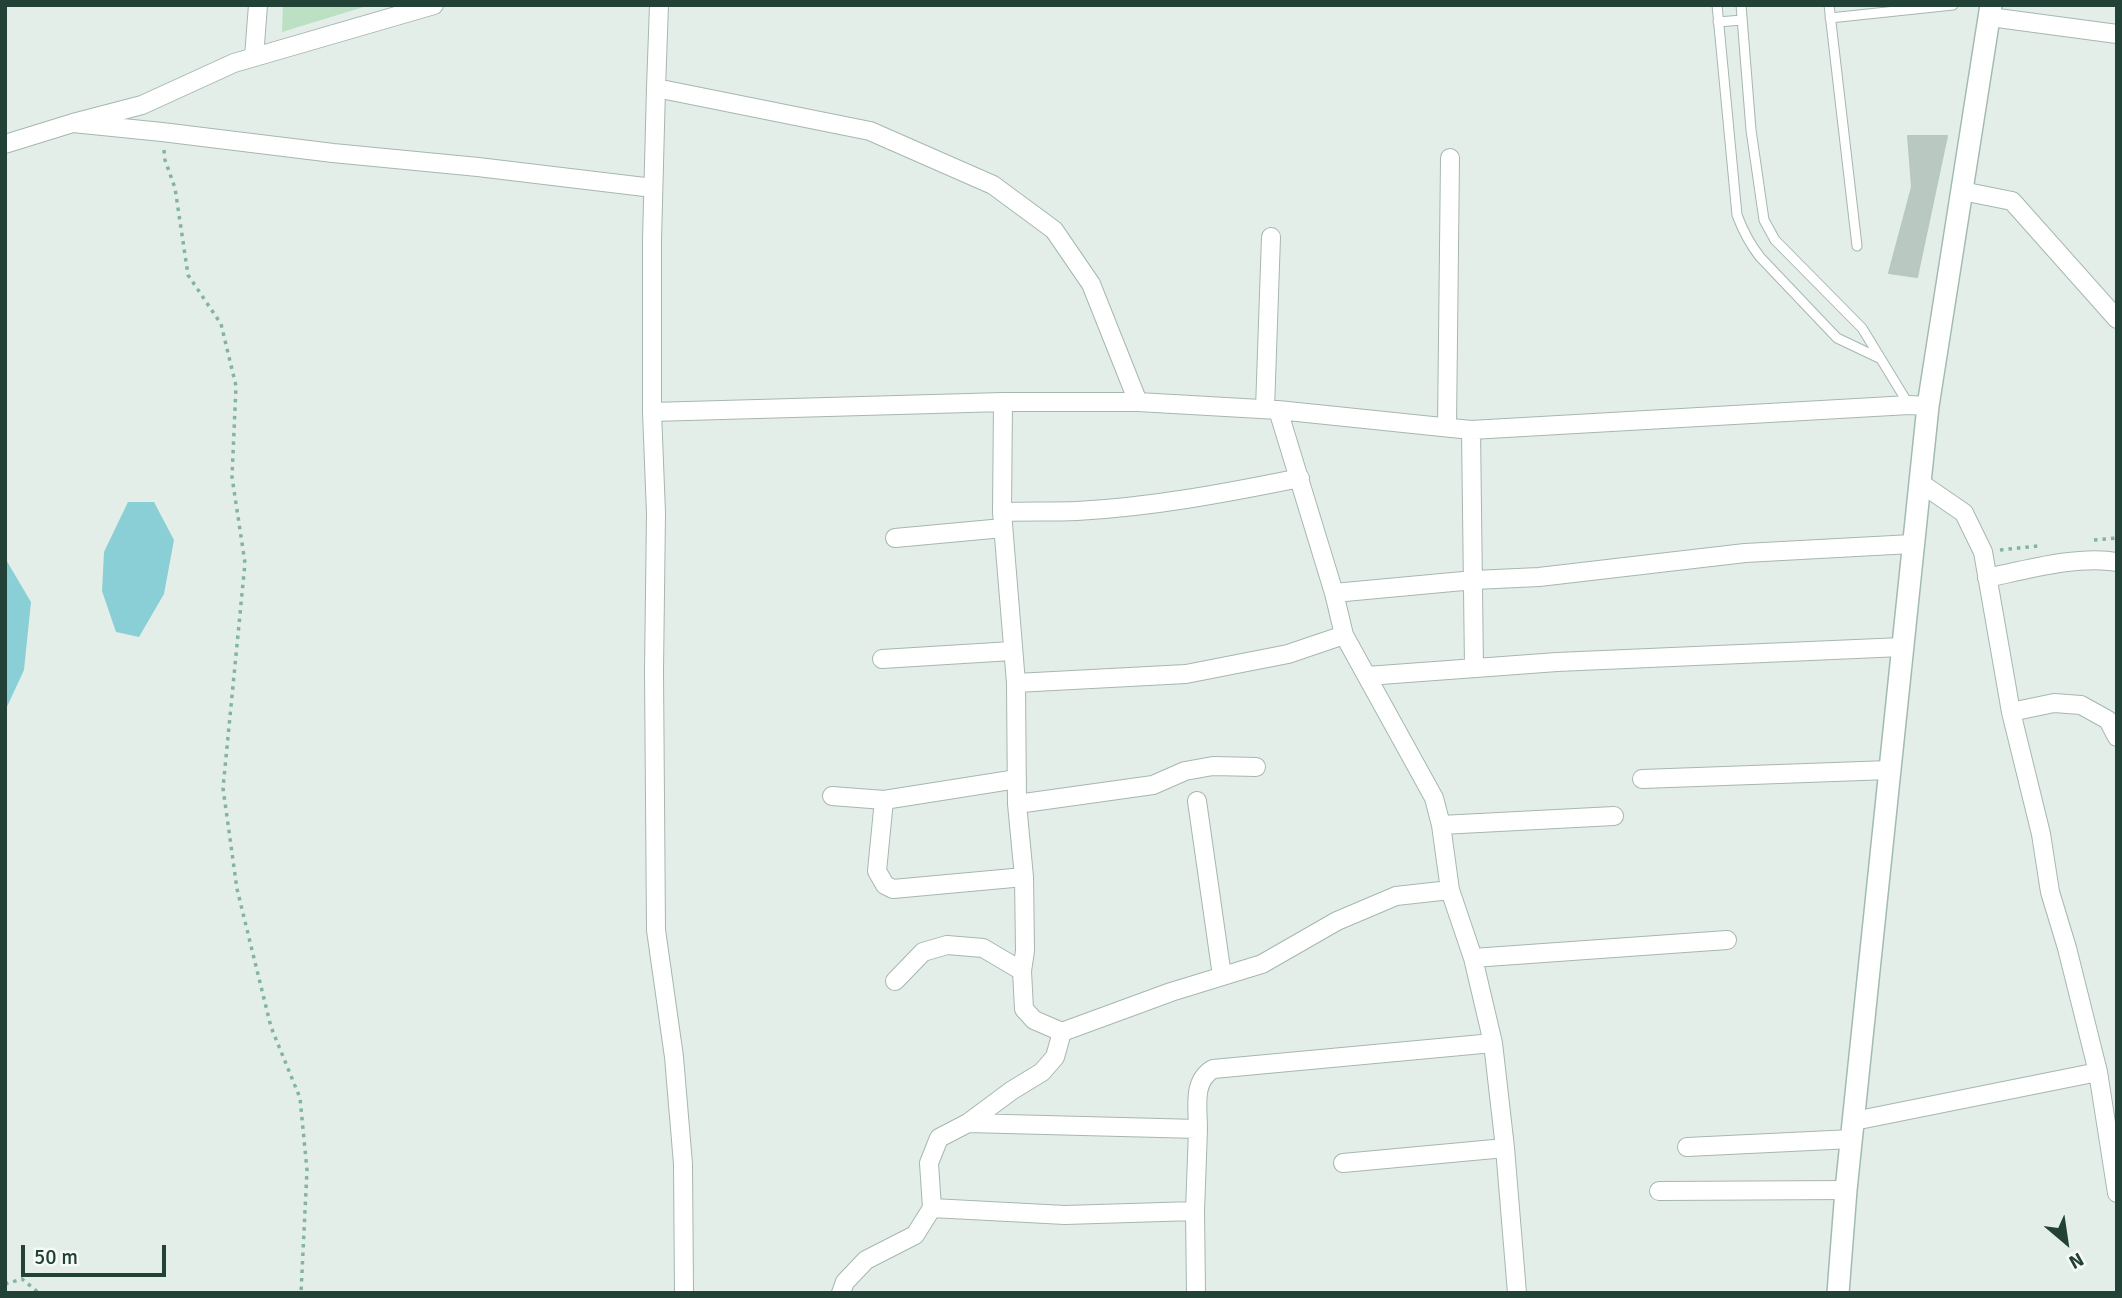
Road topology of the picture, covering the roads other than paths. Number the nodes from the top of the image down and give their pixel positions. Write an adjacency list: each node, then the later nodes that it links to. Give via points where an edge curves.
1 (258, 5): 13 (street)
2 (434, 5): 13 (street)
3 (659, 5): 14 (street)
4 (1717, 5): 11 (lane)
5 (1741, 5): 10 (lane)
6 (1829, 5): 9 (lane)
7 (1953, 5): 9 (lane)
8 (1990, 11): 12 (street); 19 (street)
9 (1830, 18): 21 (lane)
10 (1742, 20): 11 (lane); 23 (lane, via 1764,220 1775,240 1862,328)
11 (1718, 22): 23 (lane, via 1737,215 1748,243 1837,338)
12 (2117, 34)
13 (254, 57): 15 (street, via 142,105)
14 (656, 88): 18 (street); 25 (street, via 870,131 993,185 1054,230 1091,284)
15 (73, 123): 16 (street); 18 (street)
16 (5, 144)
17 (1450, 159): 29 (street)
18 (653, 188): 28 (street)
19 (1962, 191): 22 (street, via 2012,201); 26 (street)
20 (1271, 237): 27 (street)
21 (1857, 246)
22 (2117, 320)
23 (1881, 359): 26 (lane)
24 (1003, 402): 25 (street); 28 (street); 33 (street)
25 (1138, 402): 27 (street)
26 (1918, 405): 30 (street); 32 (street)
27 (1272, 410): 29 (street); 31 (street)
28 (652, 412): 80 (street, via 656,930 683,1164)
29 (1447, 427): 30 (street)
30 (1471, 430): 38 (street)
31 (1300, 478): 33 (street, via 1160,503); 39 (street)
32 (1919, 482): 35 (street); 37 (street, via 1964,513 1983,552)
33 (1002, 520): 34 (street); 42 (street)
34 (895, 538)
35 (1912, 544): 38 (street, via 1745,553); 41 (street)
36 (2117, 562): 37 (street, via 2101,559)
37 (1987, 578): 47 (street)
38 (1474, 580): 39 (street); 44 (street)
39 (1334, 593): 40 (street)
40 (1344, 635): 45 (street); 46 (street, via 1288,654 1186,674)
41 (1902, 648): 44 (street); 50 (street)
42 (1012, 651): 43 (street); 46 (street)
43 (882, 659)
44 (1474, 668): 45 (street)
45 (1367, 676): 58 (street, via 1434,798)
46 (1016, 683): 51 (street)
47 (2011, 712): 48 (street, via 2053,703 2081,705 2108,720); 68 (street, via 2050,892)
48 (2117, 737)
49 (1256, 767): 56 (street, via 1213,766 1185,771 1153,785)
50 (1889, 770): 52 (street); 71 (street)
51 (1017, 779): 54 (street); 56 (street)
52 (1642, 779)
53 (832, 796): 54 (street)
54 (884, 800): 59 (street, via 877,871 885,885 893,889)
55 (1197, 801): 64 (street)
56 (1017, 804): 59 (street)
57 (1614, 816): 58 (street)
58 (1441, 825): 60 (street)
59 (1024, 877): 63 (street)
60 (1450, 890): 62 (street); 64 (street, via 1396,896 1337,921 1262,964)
61 (1727, 940): 62 (street)
62 (1473, 958): 67 (street)
63 (1022, 971): 65 (street, via 983,948 947,946 923,952); 66 (street, via 1024,1009 1034,1020)
64 (1222, 976): 66 (street)
65 (895, 981)
66 (1062, 1032): 69 (street, via 1055,1057 1042,1072)
67 (1493, 1043): 70 (street, via 1213,1069 1198,1087); 73 (street)
68 (2098, 1072): 71 (street); 77 (street)
69 (968, 1123): 70 (street); 78 (street, via 939,1138 929,1163)
70 (1198, 1129): 79 (street)
71 (1853, 1130): 72 (street); 76 (street)
72 (1687, 1147)
73 (1505, 1149): 74 (street); 83 (street)
74 (1343, 1163)
75 (1659, 1191): 76 (street)
76 (1846, 1191): 84 (street)
77 (2117, 1193)
78 (932, 1208): 79 (street, via 1065,1215); 81 (street, via 915,1235 866,1260)
79 (1195, 1211): 82 (street)
80 (684, 1293)
81 (841, 1293)
82 (1196, 1293)
83 (1517, 1293)
84 (1838, 1293)

